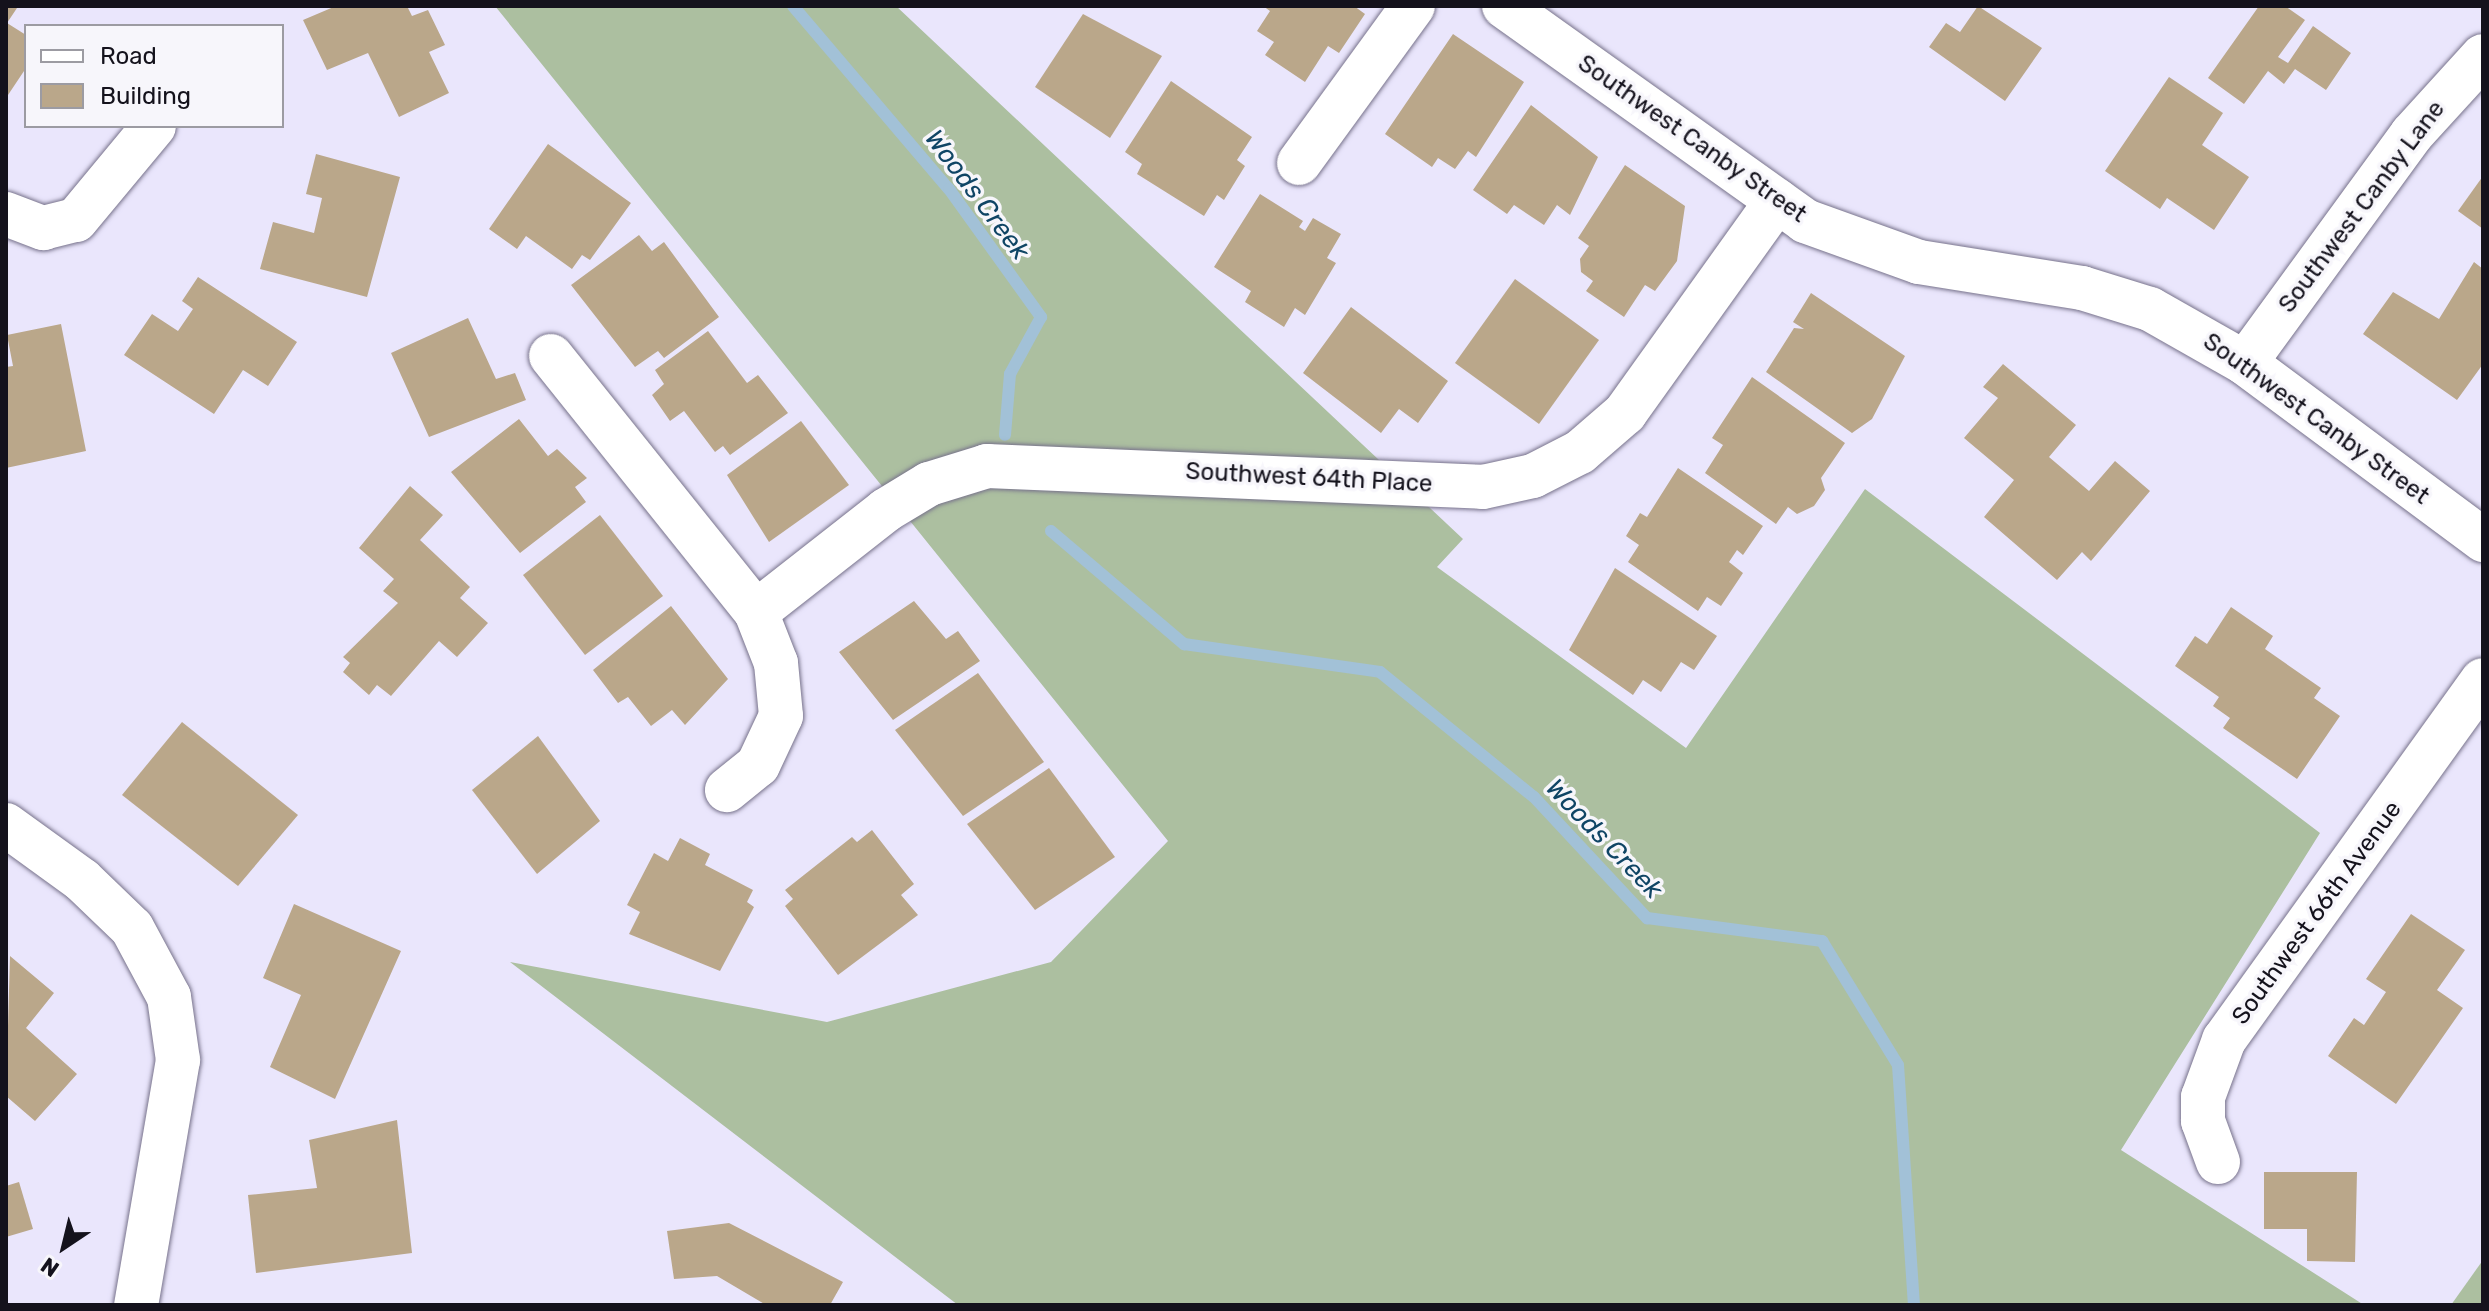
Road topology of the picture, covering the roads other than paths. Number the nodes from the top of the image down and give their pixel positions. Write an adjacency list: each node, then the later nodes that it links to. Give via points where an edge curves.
1 (1413, 6): 5 (street)
2 (1504, 6): 6 (street, Southwest Canby Street)
3 (2483, 56): 9 (street, Southwest Canby Lane, via 2412,134)
4 (152, 128): 7 (street, via 76,220 43,228)
5 (1299, 163)
6 (1777, 201): 9 (street, Southwest Canby Street, via 1805,221 1882,252 2113,294); 11 (street, Southwest 64th Place, via 1625,413 1580,452 1533,476 1483,487 987,466 929,484 886,510)
7 (6, 214)
8 (551, 356): 11 (street)
9 (2245, 363): 10 (street, Southwest Canby Street)
10 (2483, 540)
11 (756, 612): 13 (street, via 776,663 781,716 758,765)
12 (2483, 680): 15 (street, Southwest 66th Avenue, via 2224,1040 2203,1097 2203,1121)
13 (727, 790)
14 (6, 825): 16 (street, via 82,880 132,928 169,997 178,1060)
15 (2218, 1162)
16 (136, 1305)

